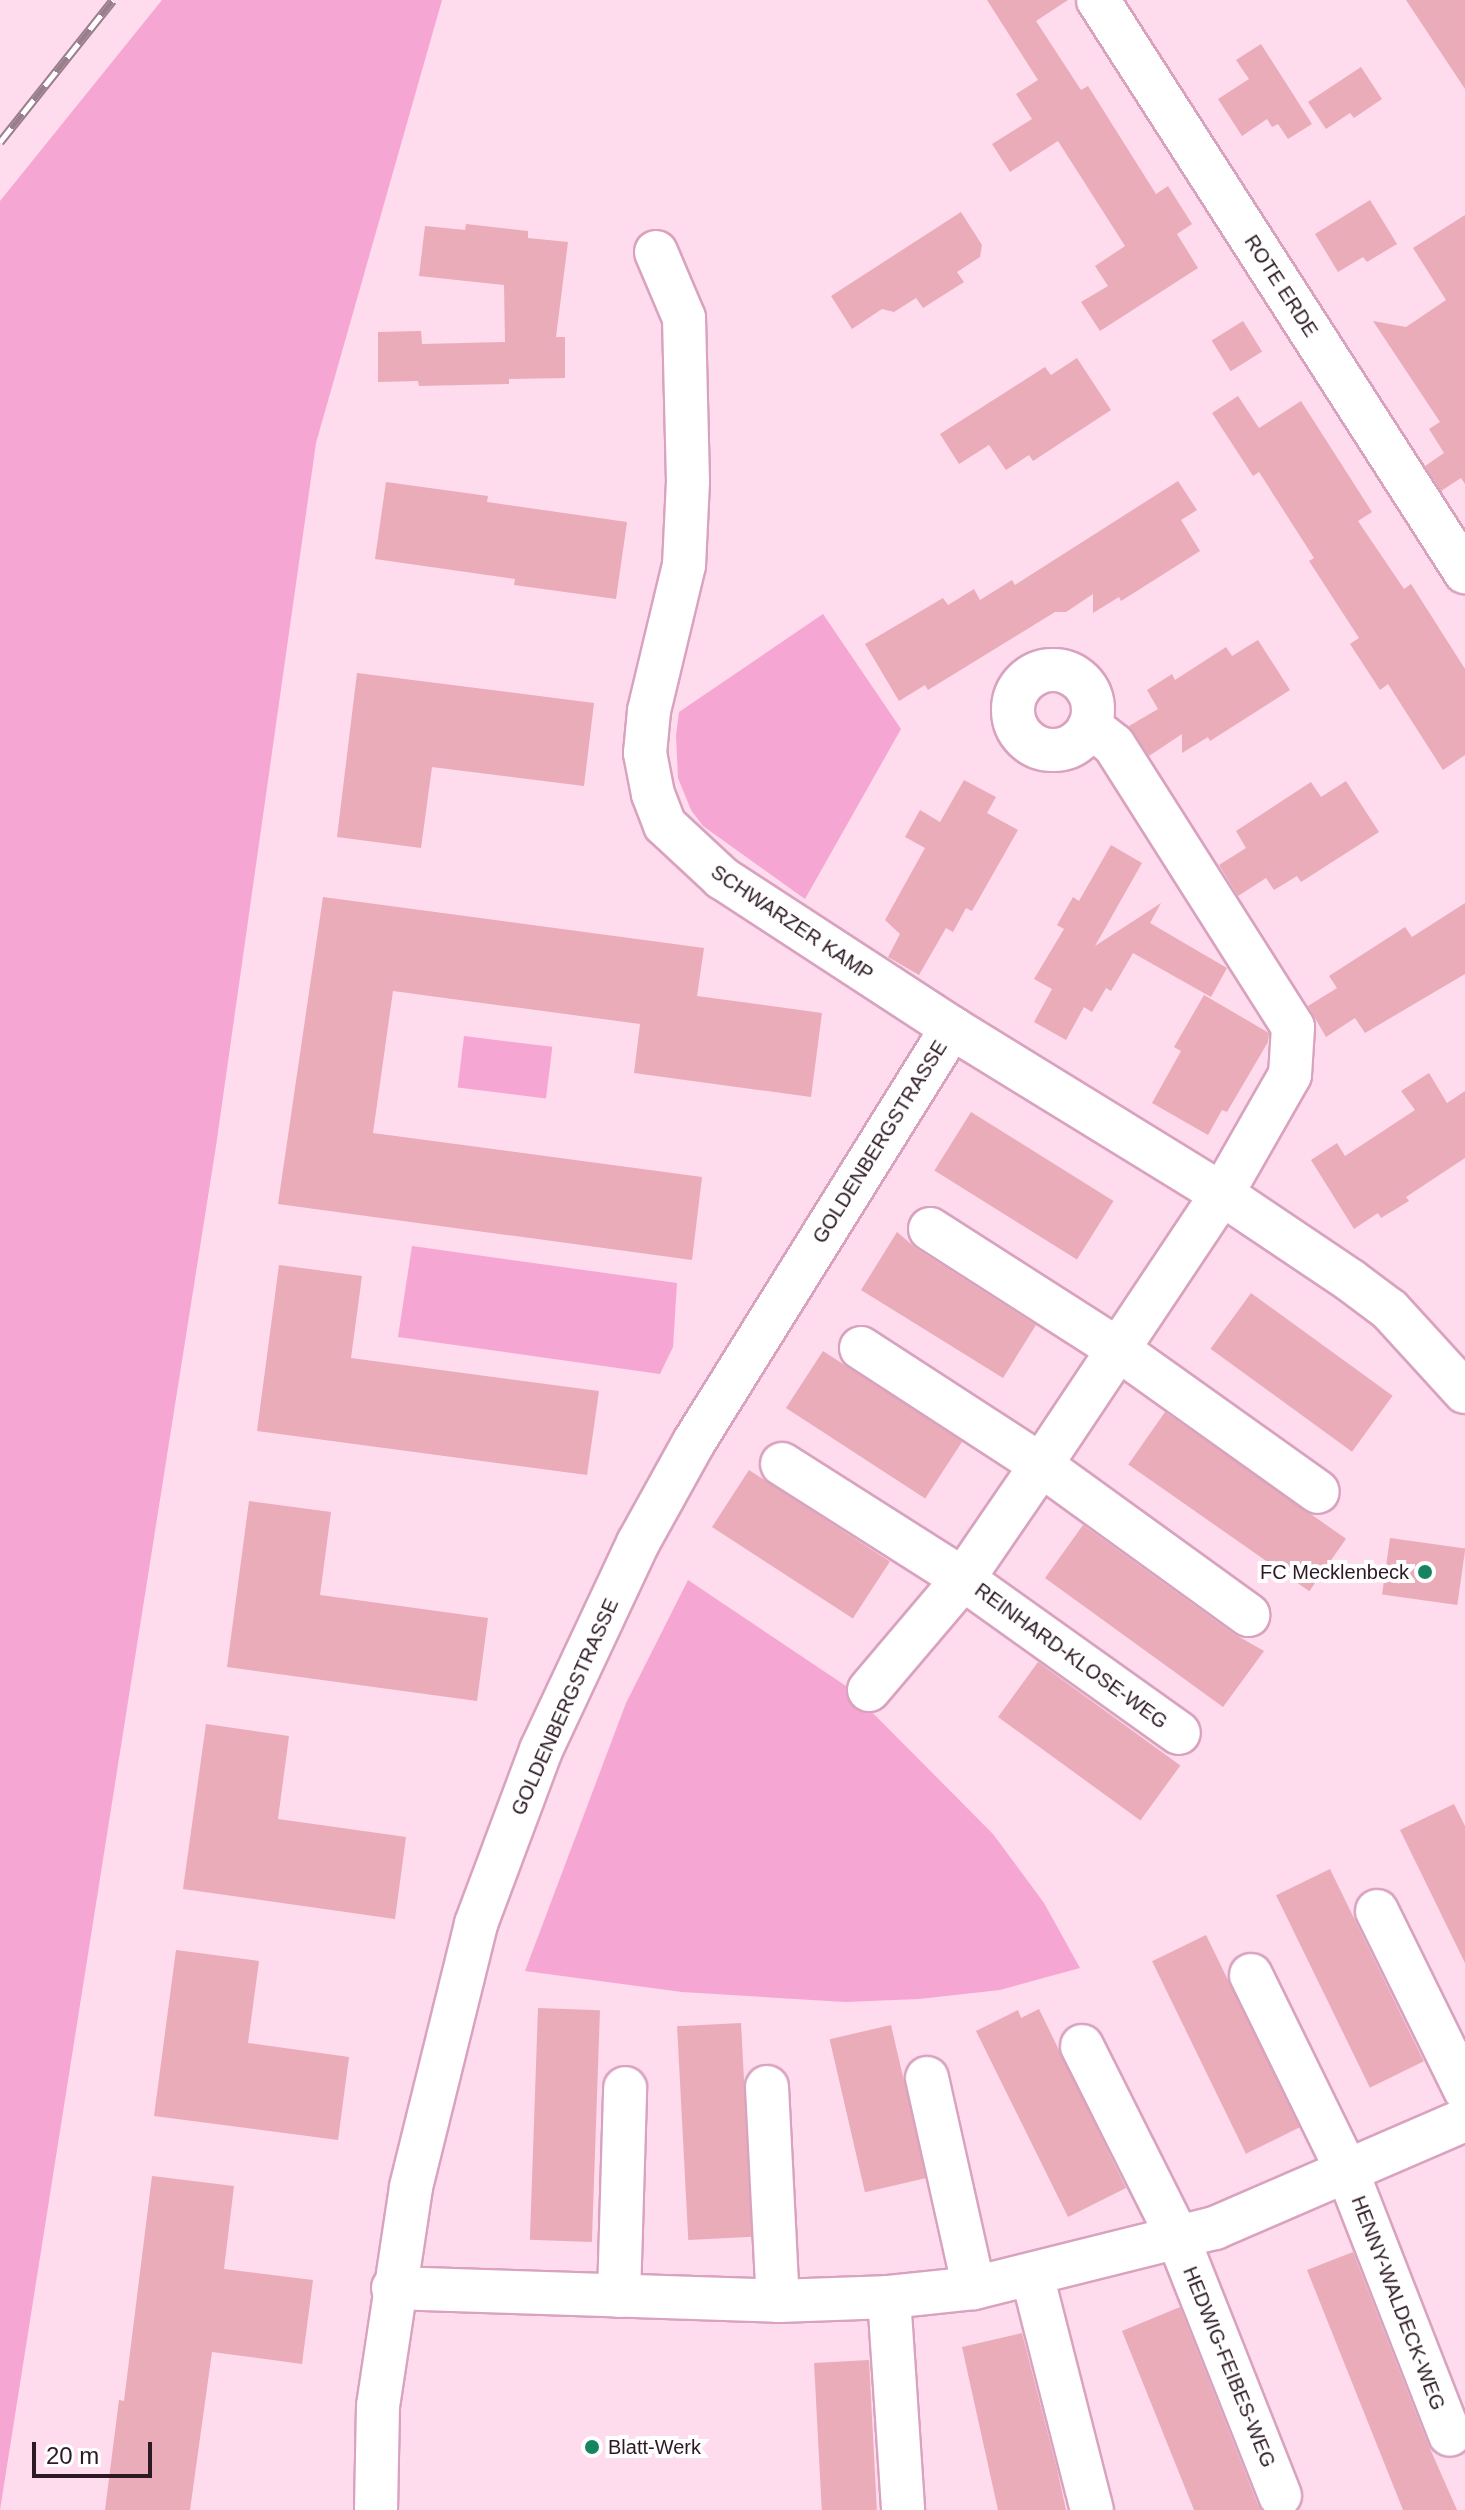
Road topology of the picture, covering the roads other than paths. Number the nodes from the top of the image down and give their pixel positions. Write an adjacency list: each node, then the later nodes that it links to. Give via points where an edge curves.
1 (1098, 0): 3 (street, ROTE ERDE)
2 (656, 252): 5 (street, SCHWARZER KAMP, via 684,318 688,481 684,565 649,711 645,753 653,794 665,825 722,878)
3 (1465, 572)
4 (1090, 726): 6 (street, via 1114,745 1293,1027 1290,1075)
5 (952, 1028): 6 (street, SCHWARZER KAMP); 29 (street, GOLDENBERGSTRASSE, via 694,1442 638,1543 541,1750 476,1924 411,2187)
6 (1222, 1194): 9 (street, REINHARD-KLOSE-WEG); 10 (street, SCHWARZER KAMP, via 1390,1310)
7 (930, 1229): 9 (street)
8 (861, 1348): 12 (street)
9 (1119, 1350): 12 (street, REINHARD-KLOSE-WEG); 13 (street)
10 (1465, 1392)
11 (782, 1464): 14 (street, REINHARD-KLOSE-WEG)
12 (1041, 1465): 14 (street, REINHARD-KLOSE-WEG); 15 (street)
13 (1318, 1492)
14 (963, 1579): 16 (street, REINHARD-KLOSE-WEG); 17 (street, REINHARD-KLOSE-WEG)
15 (1248, 1615)
16 (869, 1690)
17 (1179, 1733)
18 (1377, 1911): 24 (street)
19 (1251, 1975): 26 (street, HENNY-WALDECK-WEG)
20 (1082, 2046): 27 (street, HEDWIG-FEIBES-WEG)
21 (927, 2078): 30 (street)
22 (767, 2087): 33 (street)
23 (625, 2088): 31 (street)
24 (1465, 2090)
25 (1465, 2120): 26 (street, HENNY-WALDECK-WEG)
26 (1347, 2171): 27 (street, HENNY-WALDECK-WEG); 34 (street, HENNY-WALDECK-WEG)
27 (1196, 2233): 28 (street); 35 (street, HEDWIG-FEIBES-WEG)
28 (1032, 2275): 30 (street); 38 (street)
29 (393, 2288): 31 (street); 36 (street, GOLDENBERGSTRASSE, via 378,2406)
30 (974, 2288): 32 (street)
31 (619, 2296): 33 (street)
32 (889, 2297): 33 (street); 37 (street)
33 (778, 2301)
34 (1450, 2435)
35 (1280, 2496)
36 (376, 2510)
37 (903, 2510)
38 (1092, 2510)

